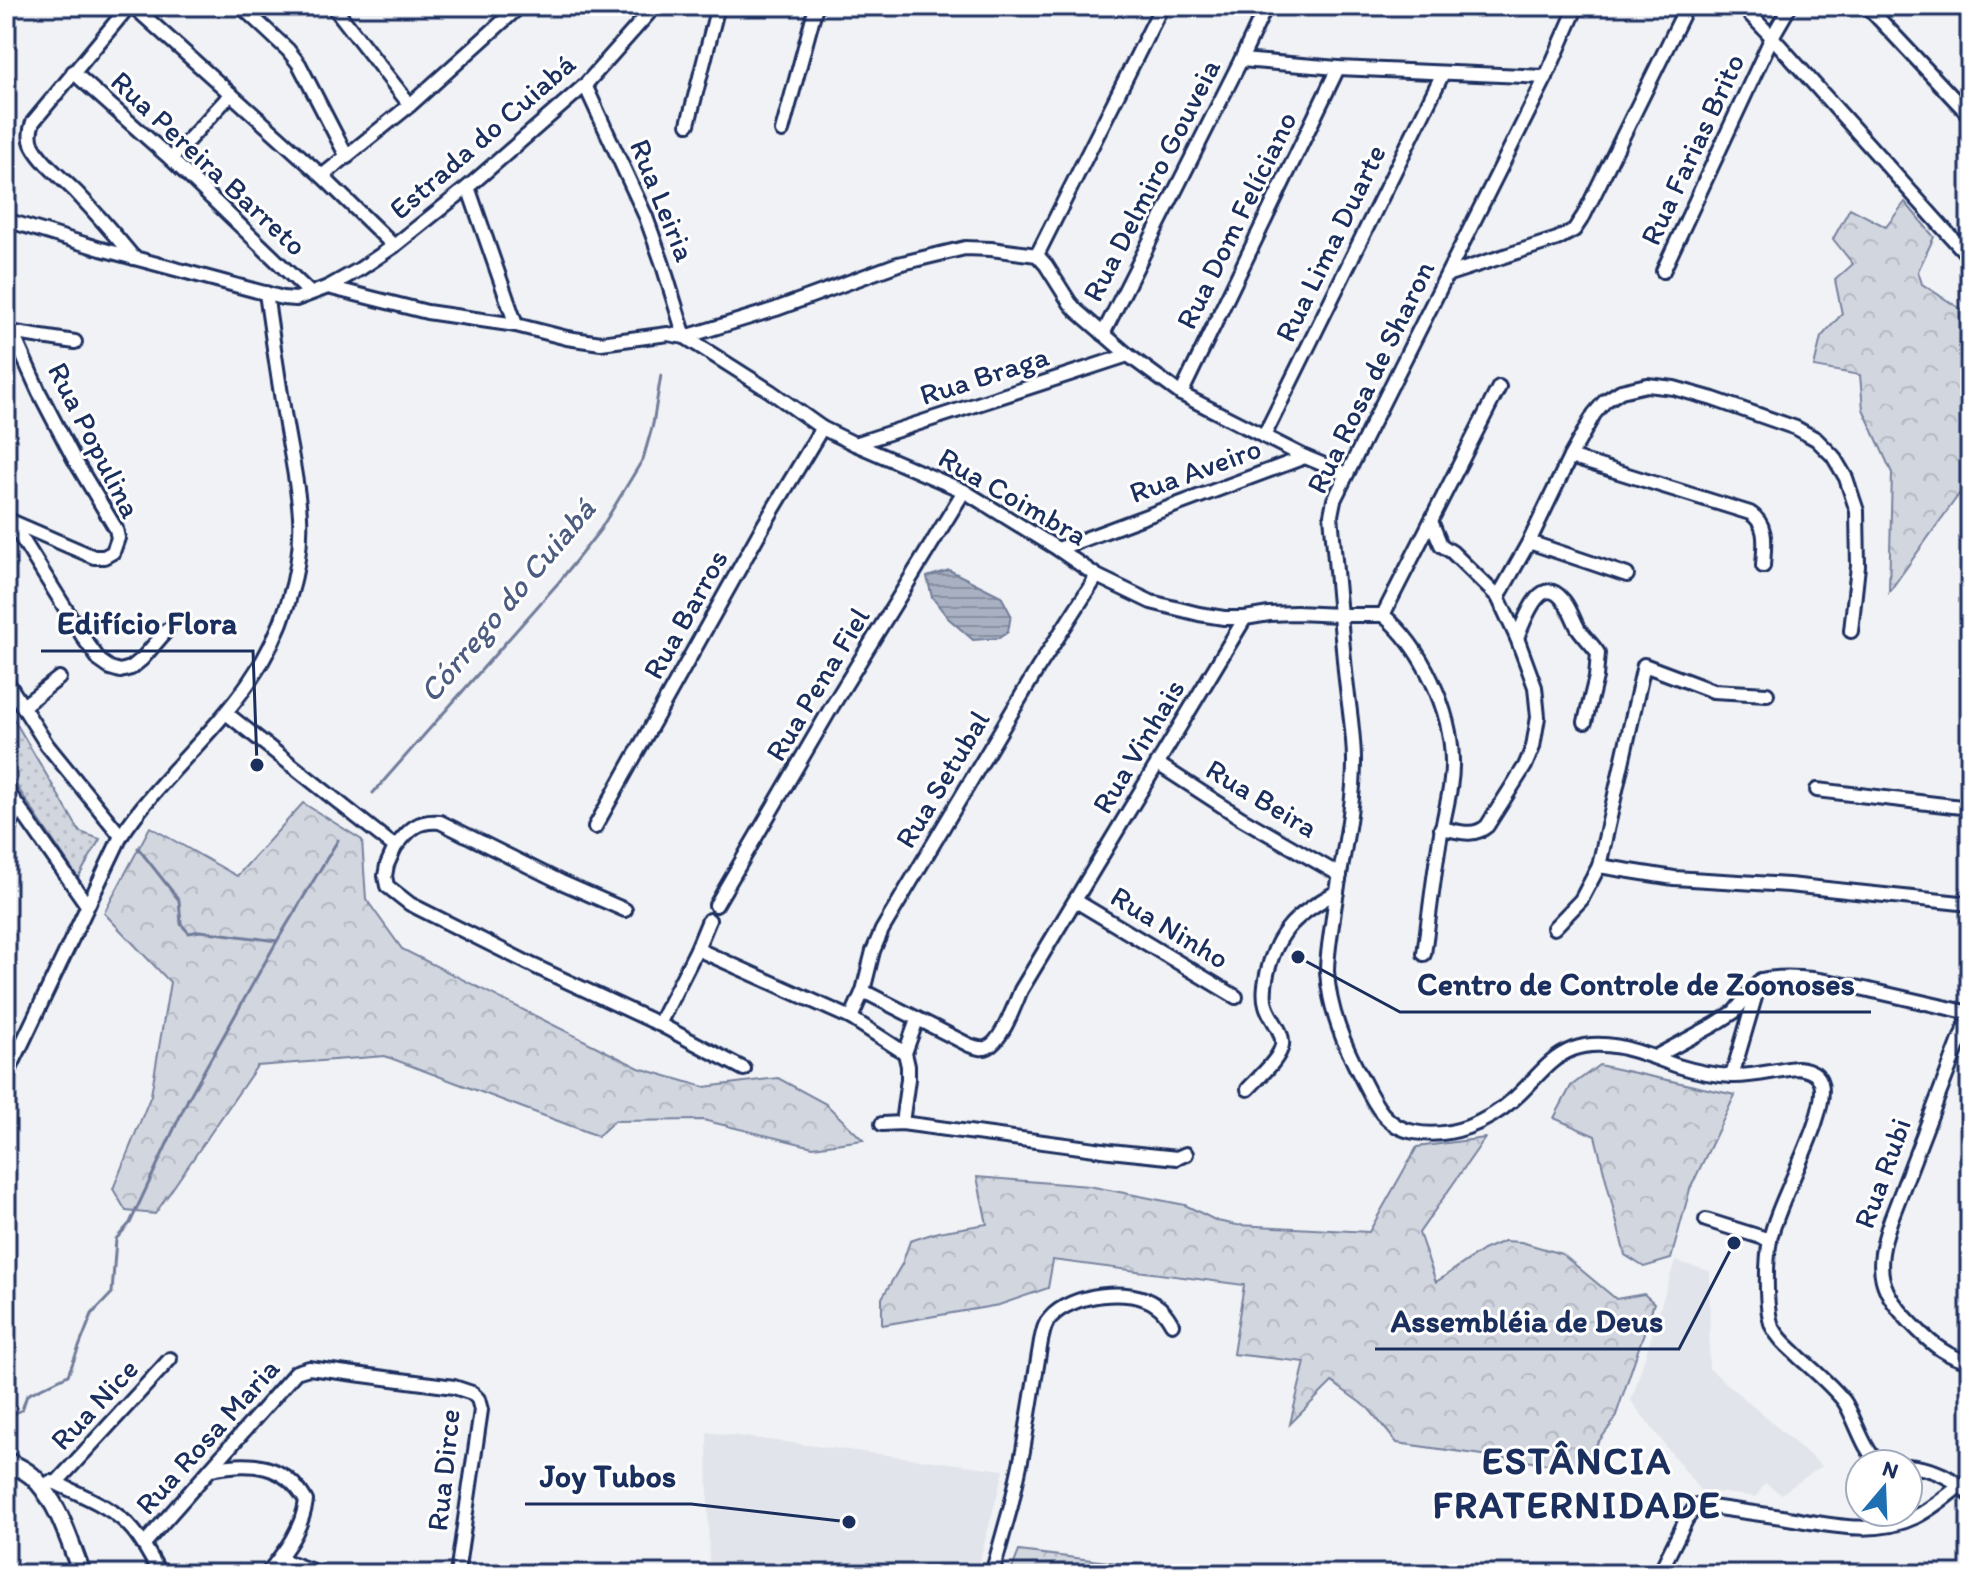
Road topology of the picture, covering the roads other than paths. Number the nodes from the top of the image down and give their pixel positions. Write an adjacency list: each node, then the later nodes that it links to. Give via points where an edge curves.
1 (131, 6): 18 (street); 22 (street)
2 (241, 6): 27 (street, via 299,64)
3 (333, 6): 23 (street)
4 (520, 6): 23 (street)
5 (718, 6): 25 (street)
6 (816, 6): 26 (street)
7 (1162, 6): 33 (street)
8 (1266, 6): 16 (street, Rua Delmiro Gouveia)
9 (1577, 6): 20 (street, Rua Rosa de Sharon)
10 (1687, 6): 37 (street, via 1574,230)
11 (1742, 6): 15 (street)
12 (1790, 6): 15 (street, Rua Farias Brito)
13 (1867, 6): 24 (street)
14 (652, 7): 21 (street, Estrada do Cuiabá)
15 (1772, 37): 35 (street); 36 (street, Rua Farias Brito)
16 (1241, 60): 17 (street); 43 (street, Rua Delmiro Gouveia)
17 (1338, 68): 19 (street); 48 (street, Rua Dom Felíciano)
18 (73, 72): 28 (street, Rua Pereira Barreto); 34 (street, via 33,122 32,145)
19 (1443, 73): 20 (street); 50 (street, Rua Lima Duarte)
20 (1546, 77): 37 (street, Rua Rosa de Sharon)
21 (585, 85): 30 (street, Estrada do Cuiabá); 44 (street, Rua Leiria, via 646,217)
22 (230, 95): 28 (street); 29 (street)
23 (410, 105): 27 (street)
24 (1970, 116)
25 (688, 124)
26 (782, 131)
27 (347, 157): 29 (street)
28 (171, 159): 40 (street, Rua Pereira Barreto)
29 (322, 176): 32 (street)
30 (468, 187): 32 (street, Estrada do Cuiabá); 41 (street)
31 (6, 220): 34 (street, Estrada do Cuiabá)
32 (394, 246): 38 (street, Estrada do Cuiabá)
33 (1037, 255): 43 (street, via 1070,303); 44 (street, via 965,248 941,253)
34 (134, 258): 39 (street, Estrada do Cuiabá)
35 (1970, 258)
36 (1663, 271)
37 (1449, 274): 54 (street, Rua Rosa de Sharon)
38 (328, 287): 40 (street, Estrada do Cuiabá); 41 (street, via 427,312)
39 (266, 293): 40 (street, Estrada do Cuiabá, via 296,299); 76 (street, via 295,473 299,552 274,636)
40 (310, 293)
41 (516, 325): 44 (street, via 601,343 668,334)
42 (9, 332): 45 (street); 56 (street, Rua Populina, via 118,538 113,552 94,557)
43 (1103, 334): 46 (street)
44 (685, 337): 49 (street, Rua Coimbra)
45 (75, 342)
46 (1128, 355): 48 (street); 51 (street, Rua Braga)
47 (1499, 387): 57 (street)
48 (1181, 394): 50 (street)
49 (822, 428): 51 (street, Rua Coimbra); 83 (street, Rua Barros)
50 (1264, 436): 52 (street)
51 (855, 444): 55 (street, Rua Coimbra)
52 (1305, 457): 54 (street); 60 (street, Rua Aveiro)
53 (1570, 457): 58 (street); 62 (street, via 1750,513 1764,533); 70 (street, via 1605,401 1647,385 1713,399 1816,439 1846,478 1857,511)
54 (1346, 474): 66 (street, Rua Rosa de Sharon, via 1331,515)
55 (964, 491): 60 (street, Rua Coimbra); 94 (street, Rua Pena Fiel)
56 (8, 517): 69 (street, via 100,661 120,671 131,668)
57 (1431, 521): 59 (street); 61 (street)
58 (1529, 542): 63 (street); 65 (street)
59 (1441, 545): 61 (street); 65 (street)
60 (1058, 549): 64 (street, Rua Coimbra)
61 (1414, 555): 67 (street)
62 (1763, 566)
63 (1627, 575)
64 (1097, 576): 68 (street, Rua Coimbra, via 1151,602); 101 (street, Rua Setubal, via 882,930)
65 (1498, 597): 71 (street)
66 (1340, 615): 67 (street, Rua Coimbra); 68 (street, Rua Coimbra); 89 (street, Rua Rosa de Sharon, via 1354,757)
67 (1383, 615): 84 (street, via 1408,641 1443,708 1452,761)
68 (1245, 618): 78 (street, Rua Vinhais)
69 (167, 630)
70 (1851, 631)
71 (1517, 638): 77 (street, via 1540,594 1556,593 1565,601 1598,653); 84 (street, via 1535,687 1533,747 1480,833)
72 (59, 678): 75 (street)
73 (6, 680): 75 (street)
74 (1767, 694): 88 (street, via 1713,691 1644,665)
75 (23, 706): 86 (street)
76 (226, 713): 86 (street); 87 (street)
77 (1585, 722)
78 (1158, 764): 89 (street, Rua Beira); 91 (street, Rua Vinhais)
79 (6, 789): 81 (street)
80 (1817, 790): 82 (street)
81 (18, 806): 85 (street); 93 (street)
82 (1970, 808)
83 (595, 827)
84 (1441, 828): 99 (street)
85 (6, 835)
86 (121, 836): 93 (street)
87 (395, 847): 95 (street, via 419,823 440,822); 106 (street, via 385,876 387,886 403,900)
88 (1599, 866): 92 (street, via 1674,878); 97 (street, via 1581,900)
89 (1340, 875): 90 (street, Rua Rosa de Sharon)
90 (1337, 892): 108 (street, Rua Rosa de Sharon, via 1327,970 1335,1019 1373,1101 1395,1126 1431,1134 1466,1127 1491,1116 1573,1049 1600,1044); 112 (street, via 1301,914 1277,942 1265,1001 1282,1046)
91 (1076, 901): 102 (street, Rua Ninho); 105 (street, Rua Vinhais, via 993,1044 980,1049)
92 (1970, 904)
93 (87, 905): 111 (street)
94 (716, 905)
95 (625, 910)
96 (709, 920): 98 (street)
97 (1554, 928)
98 (697, 949): 104 (street); 106 (street)
99 (1424, 954)
100 (1761, 980): 103 (street, via 1834,982); 108 (street, via 1734,1012); 110 (street)
101 (863, 991): 104 (street, Rua Setubal); 105 (street)
102 (1236, 997)
103 (1970, 1014): 120 (street, Rua Rubi, via 1880,1259 1887,1294 1898,1311 1935,1348)
104 (851, 1018): 107 (street)
105 (917, 1020): 107 (street)
106 (659, 1024): 109 (street)
107 (905, 1053): 113 (street, via 908,1079)
108 (1655, 1057): 110 (street, Rua Rosa de Sharon)
109 (744, 1069)
110 (1732, 1076): 117 (street, Rua Rosa de Sharon, via 1806,1069 1821,1085 1818,1114)
111 (6, 1077)
112 (1248, 1089)
113 (902, 1123): 114 (street); 115 (street, via 1110,1151 1177,1158)
114 (882, 1124)
115 (1186, 1154)
116 (1706, 1220): 117 (street)
117 (1770, 1240): 122 (street, via 1772,1324 1782,1342 1847,1405)
118 (1172, 1324): 136 (street, via 1153,1302 1122,1294 1081,1300 1047,1321 1016,1483)
119 (170, 1359): 127 (street, Rua Nice)
120 (1970, 1362)
121 (454, 1387): 125 (street, Rua Rosa Maria, via 302,1369); 135 (street, Rua Dirce, via 472,1393 481,1410)
122 (1868, 1448)
123 (6, 1461): 126 (main road)
124 (1924, 1468): 128 (street)
125 (211, 1469): 129 (street, Rua Rosa Maria); 130 (street, via 263,1468 280,1473 301,1492 306,1501 302,1521)
126 (37, 1479): 127 (street); 131 (main road)
127 (56, 1483): 129 (street, via 109,1509)
128 (1965, 1490): 137 (street, via 1914,1518 1870,1527 1697,1505)
129 (144, 1544): 132 (street)
130 (279, 1559): 133 (street); 134 (street)
131 (82, 1574)
132 (160, 1574)
133 (267, 1574)
134 (321, 1574)
135 (457, 1574)
136 (992, 1574)
137 (1659, 1574)

